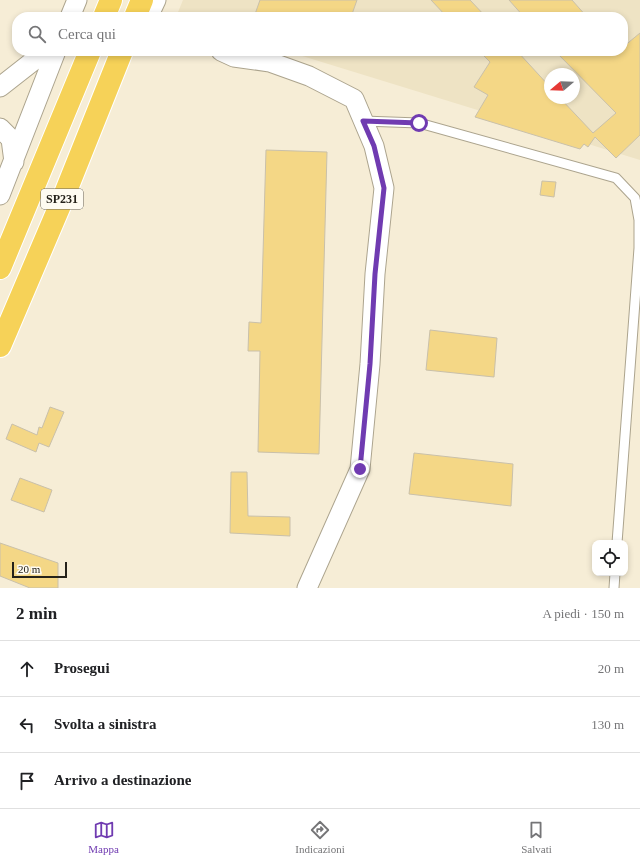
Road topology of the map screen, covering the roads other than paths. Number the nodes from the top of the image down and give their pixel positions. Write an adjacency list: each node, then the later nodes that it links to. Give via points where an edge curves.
1 (77, 0): 5 (street)
2 (111, 0): 6 (highway)
3 (142, 0): 7 (highway)
4 (156, 0): 8 (street)
5 (72, 12)
6 (106, 12)
7 (138, 12)
8 (150, 12)
9 (40, 56): 15 (street)
10 (54, 56): 19 (street)
11 (88, 56): 21 (highway, SP231)
12 (120, 56): 18 (highway, SP231)
13 (126, 56): 18 (street)
14 (232, 56): 16 (street, via 270,62 309,76 354,99)
15 (0, 87)
16 (363, 121): 23 (lane, via 419,123 616,178 634,198 639,220 639,248); 25 (street, via 374,146 384,188 360,469)
17 (0, 128): 19 (street, via 11,139)
18 (88, 136): 22 (highway, SP231)
19 (14, 163): 20 (street)
20 (0, 196)
21 (0, 268)
22 (0, 346)
23 (617, 540)
24 (615, 576): 26 (lane)
25 (307, 588)
26 (614, 588)

